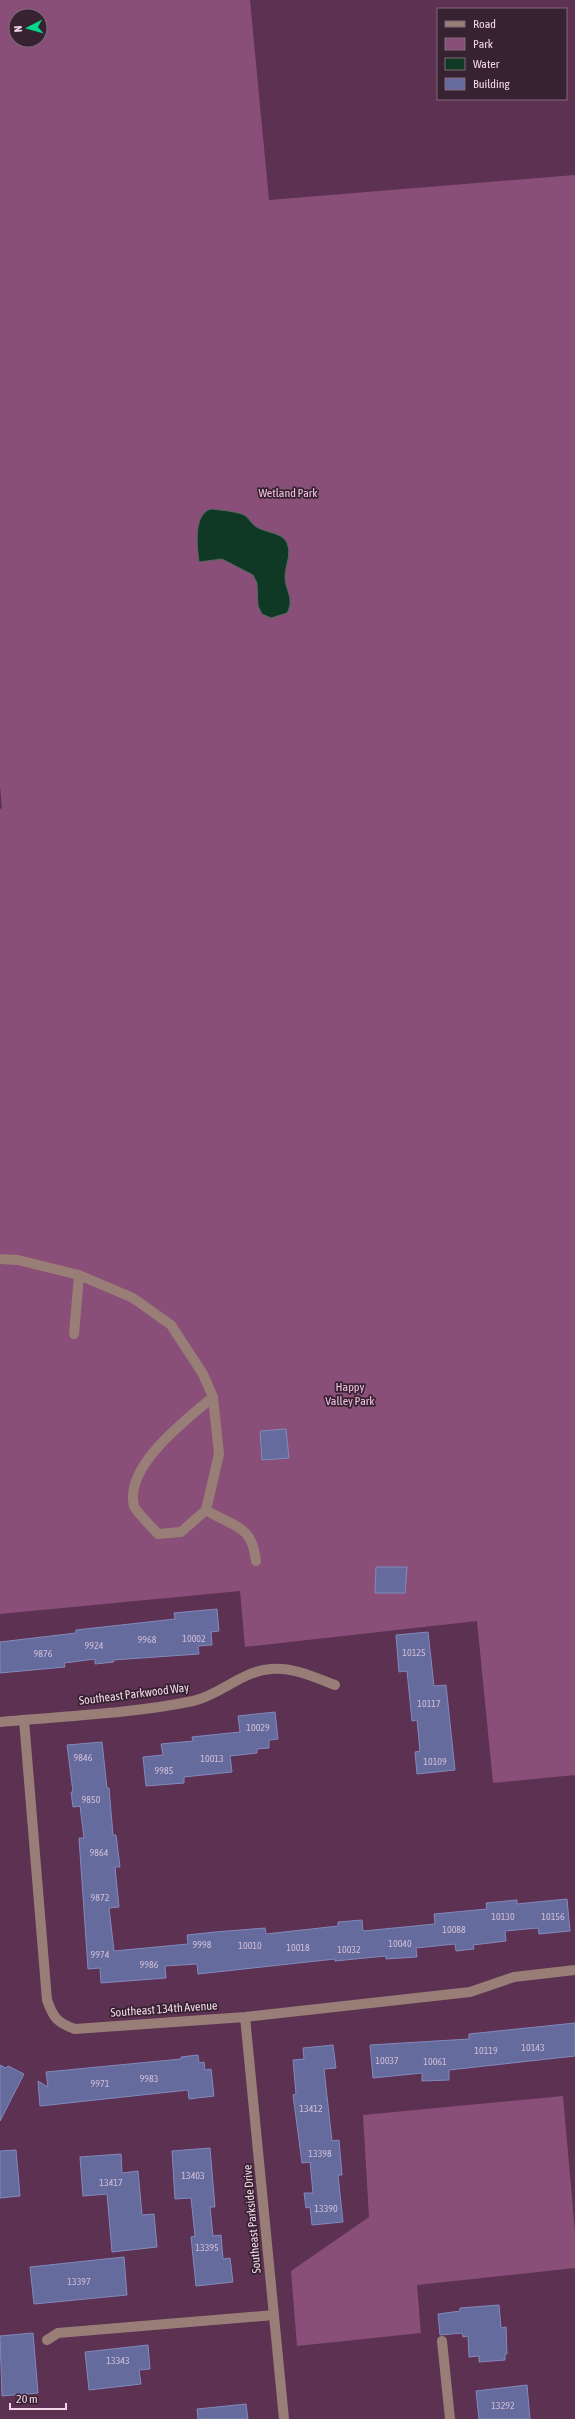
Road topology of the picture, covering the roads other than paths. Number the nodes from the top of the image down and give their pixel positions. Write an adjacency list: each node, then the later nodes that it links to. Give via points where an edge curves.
1 (0, 1259): 2 (street, via 18,1260)
2 (79, 1276): 3 (street); 4 (street, via 133,1298 171,1325 203,1374)
3 (74, 1334)
4 (213, 1397): 5 (street, via 219,1454); 5 (street, via 169,1434 141,1471 133,1488 135,1507 158,1534 181,1532)
5 (206, 1510): 6 (street, via 244,1530 252,1542)
6 (256, 1561)
7 (335, 1684): 8 (street, Southeast Parkwood Way, via 293,1670 270,1669 251,1673 223,1690 194,1701)
8 (24, 1720): 9 (street, Southeast Parkwood Way); 11 (street, Southeast 134th Avenue, via 47,2000 52,2016 62,2025 75,2028)
9 (0, 1722)
10 (575, 1970): 11 (street, Southeast 134th Avenue, via 514,1977 470,1992)
11 (246, 2017): 12 (street, Southeast Parkside Drive)
12 (274, 2315): 13 (street, via 58,2333); 15 (street, Southeast Parkside Drive)
13 (47, 2340)
14 (442, 2341): 16 (street)
15 (284, 2419)
16 (450, 2419)

